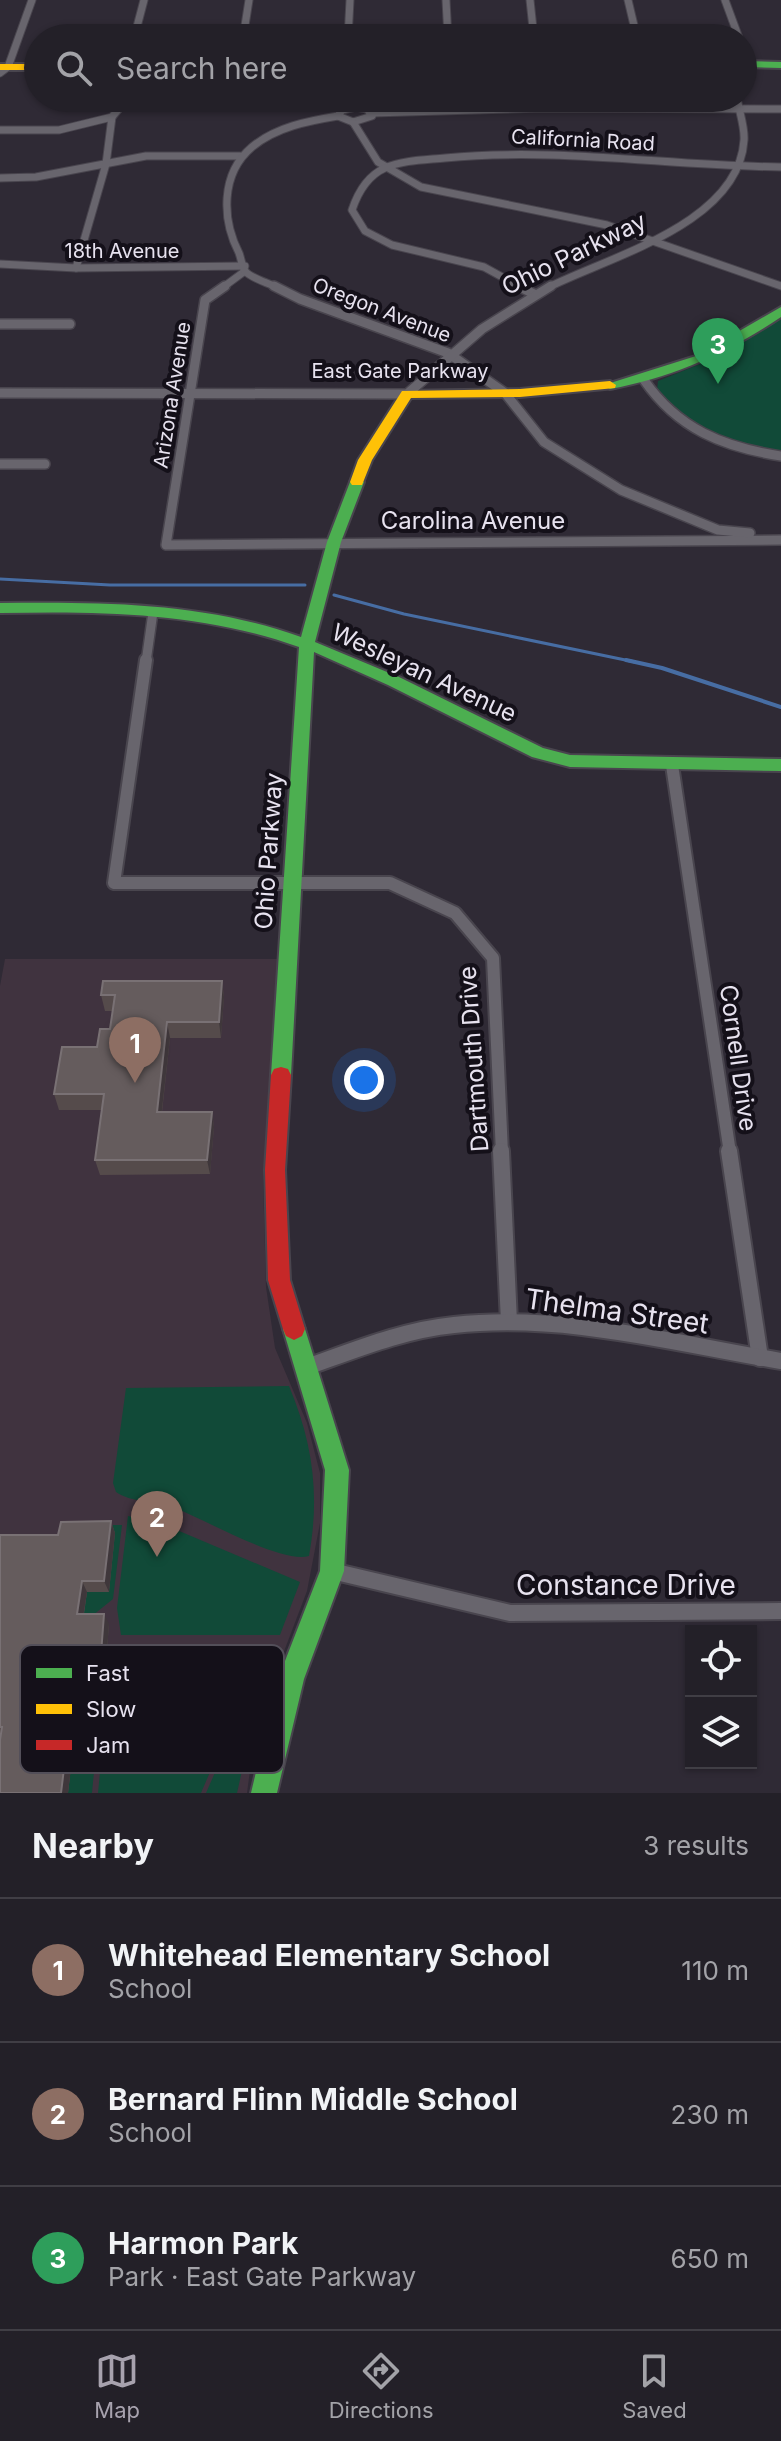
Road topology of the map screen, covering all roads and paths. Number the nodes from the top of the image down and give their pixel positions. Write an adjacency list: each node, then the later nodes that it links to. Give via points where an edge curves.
1 (32, 0): 19 (street)
2 (144, 0): 9 (street)
3 (249, 0): 10 (street)
4 (350, 0): 11 (street)
5 (446, 0): 12 (street)
6 (530, 0): 13 (street)
7 (628, 0): 14 (street)
8 (725, 0): 15 (street)
9 (138, 24)
10 (245, 24)
11 (349, 24)
12 (447, 24)
13 (533, 24)
14 (634, 24)
15 (734, 24)
16 (757, 62): 17 (street)
17 (781, 65)
18 (24, 68): 19 (street)
19 (3, 69)
20 (757, 109): 21 (street)
21 (781, 109)
22 (116, 112): 28 (street)
23 (342, 112): 27 (street)
24 (406, 112): 26 (street)
25 (742, 112): 35 (street, Ohio Parkway, via 746,126)
26 (372, 113): 29 (street, via 367,120)
27 (338, 116): 29 (street); 31 (street, via 280,129)
28 (112, 117): 30 (street, via 59,130); 32 (street)
29 (353, 122): 34 (street, via 363,145)
30 (0, 130)
31 (240, 156): 32 (street, via 146,156); 40 (street, via 228,185 226,226)
32 (106, 164): 36 (street); 39 (street)
33 (781, 167): 35 (street, California Road)
34 (384, 168): 35 (street, California Road, via 524,151); 37 (street, via 459,195 548,210); 42 (street, via 359,188 352,210 365,231 392,245 484,267)
35 (739, 168): 37 (street, Ohio Parkway, via 713,204 676,231)
36 (0, 178)
37 (655, 239): 41 (street); 42 (street, Ohio Parkway)
38 (0, 264): 39 (street, 18th Avenue)
39 (76, 268): 40 (street, 18th Avenue)
40 (245, 269): 46 (street, Oregon Avenue, via 300,299); 49 (street, Arizona Avenue, via 205,300)
41 (781, 286)
42 (534, 294): 46 (street, Ohio Parkway)
43 (781, 311): 47 (street, East Gate Parkway, via 714,355)
44 (0, 324): 45 (street)
45 (70, 324)
46 (448, 353): 50 (street, Oregon Avenue); 51 (street, Ohio Parkway)
47 (644, 380): 50 (street, East Gate Parkway); 52 (street, via 670,414 699,434 723,445)
48 (0, 393): 49 (street, East Gate Parkway)
49 (193, 393): 51 (street, East Gate Parkway); 57 (street, Arizona Avenue)
50 (505, 393): 51 (street, East Gate Parkway); 55 (street, Oregon Avenue, via 544,442 621,490 718,530)
51 (407, 394): 56 (street, Ohio Parkway, via 365,460)
52 (781, 456)
53 (0, 464): 54 (street)
54 (45, 464)
55 (781, 538): 56 (street, Carolina Avenue)
56 (334, 542): 57 (street, Carolina Avenue); 60 (street, Ohio Parkway)
57 (166, 545)
58 (0, 608): 59 (street, Wesleyan Avenue)
59 (153, 612): 60 (street, Wesleyan Avenue, via 239,623); 63 (street, Dartmouth Drive, via 114,883)
60 (307, 644): 61 (street, Wesleyan Avenue, via 538,753 570,761); 63 (street, Ohio Parkway)
61 (672, 765): 62 (street, Wesleyan Avenue); 65 (street, Cornell Drive)
62 (781, 765)
63 (291, 881): 64 (street, Dartmouth Drive, via 390,883 455,913 493,958); 67 (street, Ohio Parkway, via 275,1170 279,1280)
64 (509, 1322): 65 (street, Thelma Street, via 587,1327); 67 (street, Thelma Street, via 452,1325 386,1339)
65 (760, 1358): 66 (street, Thelma Street)
66 (781, 1361)
67 (307, 1367): 68 (street, Ohio Parkway, via 337,1470)
68 (332, 1571): 69 (street, Constance Drive, via 510,1613); 70 (street, Ohio Parkway)
69 (781, 1611)
70 (284, 1709)
71 (269, 1773): 72 (street, Ohio Parkway)
72 (264, 1793)

